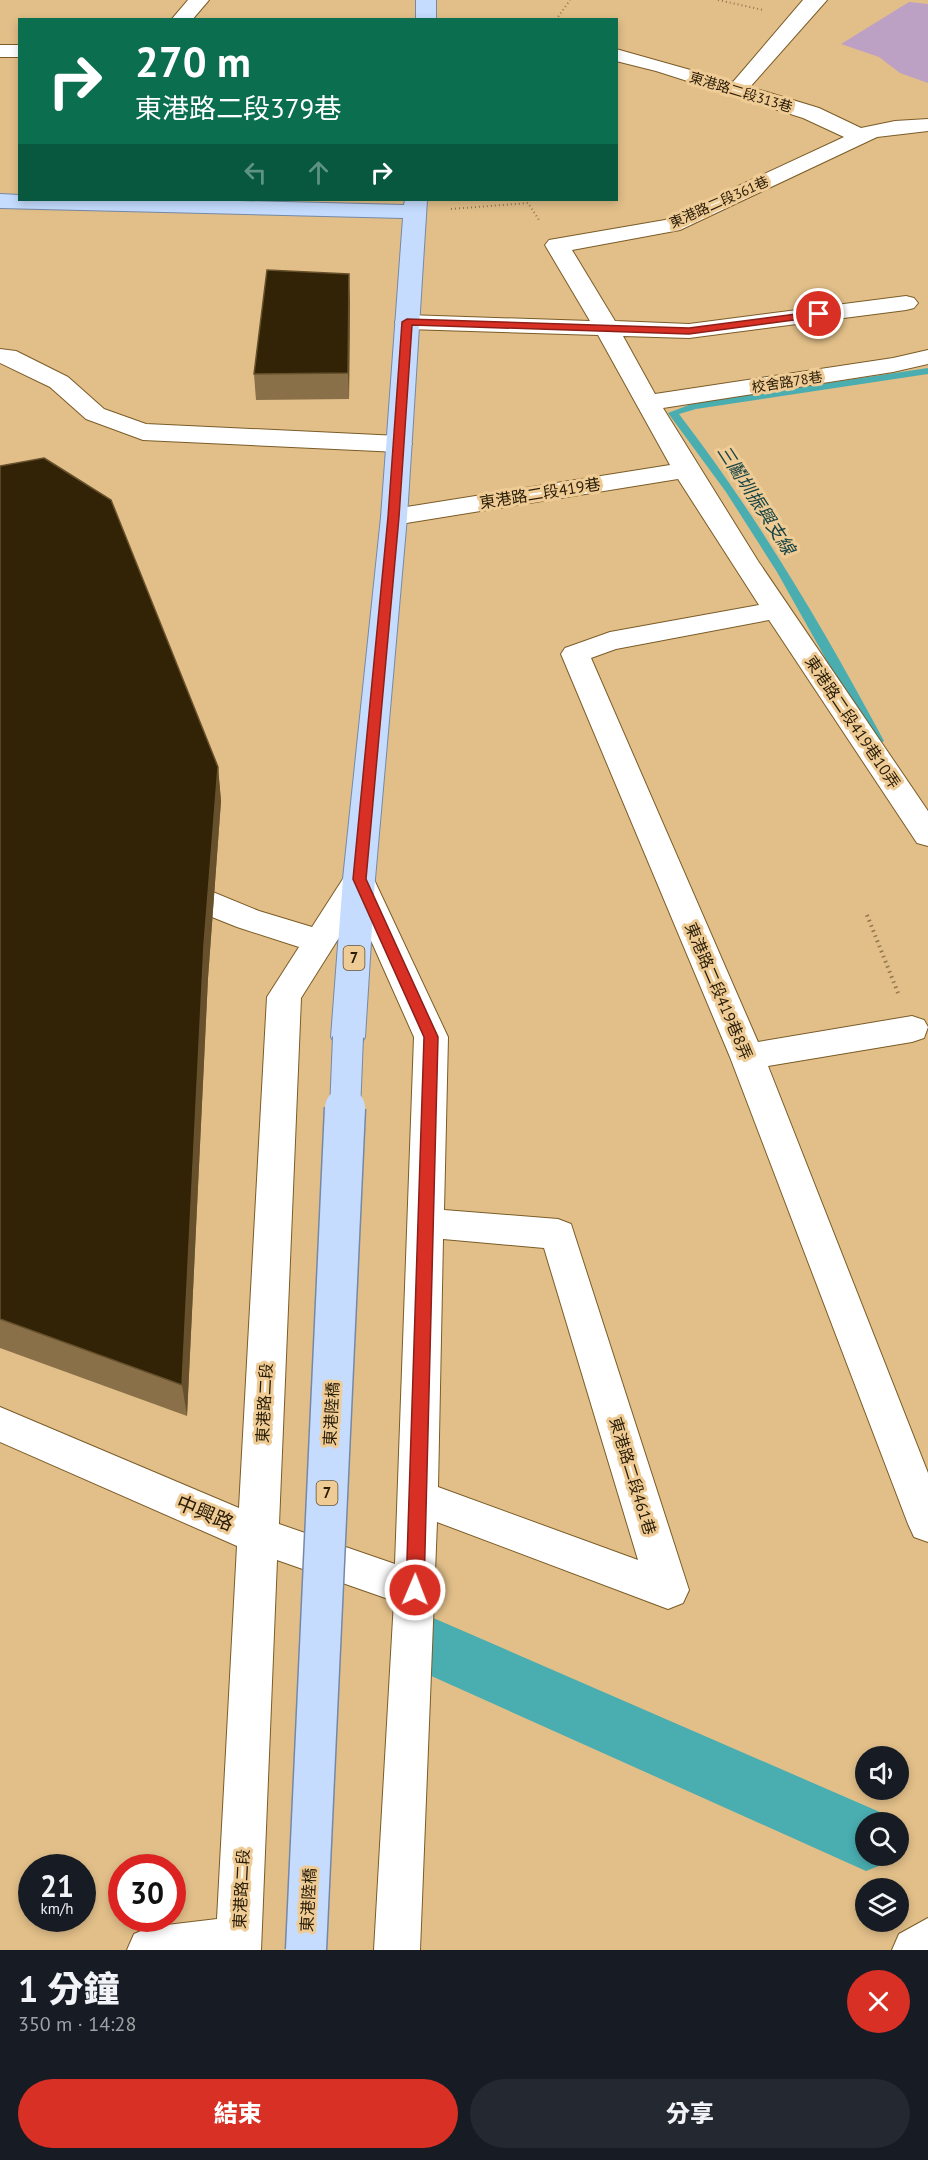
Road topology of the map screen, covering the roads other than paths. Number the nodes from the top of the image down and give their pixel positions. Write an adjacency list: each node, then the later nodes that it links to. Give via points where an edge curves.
1 (199, 0): 4 (street)
2 (426, 0): 5 (main road)
3 (817, 0): 9 (street)
4 (183, 18)
5 (426, 18)
6 (0, 51): 7 (street)
7 (18, 51)
8 (618, 55): 9 (street, 東港路二段313巷)
9 (736, 91): 11 (street, 東港路二段313巷, via 811,113)
10 (928, 125): 11 (street, 東港路二段361巷, via 895,127)
11 (862, 137): 16 (street, 東港路二段361巷, via 672,225 557,245)
12 (0, 201): 13 (main road)
13 (416, 206): 15 (main road, 東港路二段 / 7)
14 (906, 303): 16 (street, via 689,331)
15 (407, 322): 16 (street); 20 (main road, 東港路二段 / 7)
16 (606, 328): 19 (street)
17 (0, 356): 20 (street, via 59,382 96,414 143,432)
18 (928, 357): 19 (street, 校舍路78巷)
19 (646, 403): 21 (street)
20 (399, 444): 22 (main road, 東港路二段 / 7)
21 (686, 470): 22 (street, 東港路二段419巷); 23 (street)
22 (394, 517): 26 (main road, 東港路二段 / 7)
23 (777, 610): 24 (street, 東港路二段419巷10弄); 29 (street, 東港路二段419巷8弄, via 610,641 575,654)
24 (928, 835)
25 (180, 852): 27 (street, via 188,895)
26 (359, 879): 27 (street, 東港路二段); 30 (street, via 431,1037); 39 (main road, 東港陸橋 / 7, bridge, via 348,1037)
27 (319, 941): 34 (street, 東港路二段, via 284,997)
28 (912, 1029): 29 (street)
29 (747, 1057): 33 (street, 東港路二段419巷8弄)
30 (425, 1223): 32 (street); 32 (street, 東港路二段461巷, via 558,1234 668,1590)
31 (0, 1424): 34 (street, 中興路)
32 (417, 1497): 35 (street)
33 (928, 1524)
34 (257, 1535): 35 (street, 中興路); 37 (street, 東港路二段)
35 (415, 1590): 40 (street)
36 (928, 1941): 41 (street)
37 (238, 1945): 38 (street)
38 (150, 1950)
39 (306, 1950)
40 (397, 1950)
41 (915, 1950)

